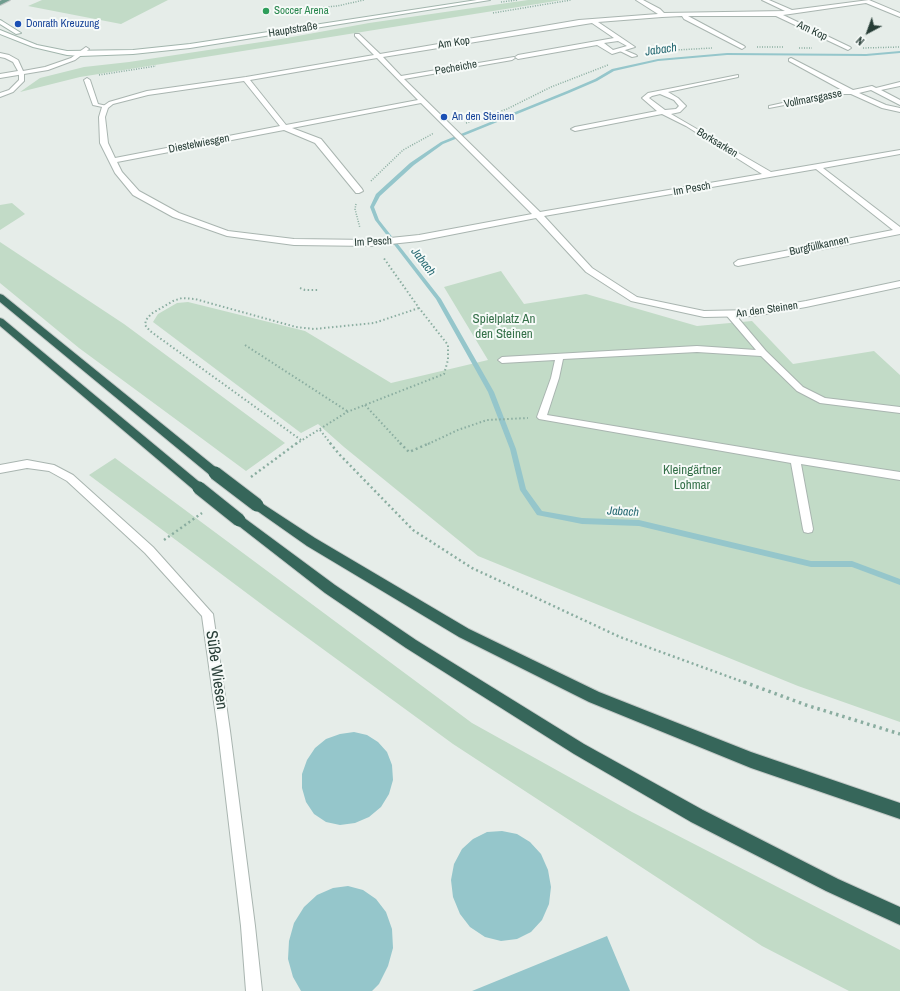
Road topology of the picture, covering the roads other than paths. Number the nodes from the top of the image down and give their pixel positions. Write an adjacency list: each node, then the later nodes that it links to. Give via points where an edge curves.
1 (7, 0): 6 (main road)
2 (487, 0): 22 (street, Hauptstraße, via 190,46)
3 (640, 0): 8 (street)
4 (765, 0): 7 (street, Am Kop)
5 (865, 0): 7 (street, Am Kop); 11 (street)
6 (0, 3)
7 (791, 12): 10 (street, Am Kop)
8 (662, 14): 9 (street, Am Kop); 12 (street, Am Kop)
9 (683, 14): 10 (street, Am Kop); 18 (street, via 686,18)
10 (777, 14): 19 (street, Am Kop)
11 (900, 15)
12 (593, 21): 16 (street); 25 (street, Am Kop)
13 (0, 22): 20 (street, via 32,38)
14 (0, 32): 23 (street, via 35,46)
15 (357, 35): 25 (street, An den Steinen)
16 (619, 39): 17 (street, Pecheiche); 21 (street, via 632,48)
17 (599, 43): 21 (street, via 612,52); 31 (street, Pecheiche)
18 (742, 47)
19 (848, 48)
20 (86, 49): 22 (street); 23 (street)
21 (622, 50): 26 (lane)
22 (123, 52): 23 (street)
23 (80, 54): 28 (street, via 46,69)
24 (0, 55): 28 (street, via 16,61)
25 (379, 56): 31 (street, An den Steinen); 32 (street, Am Kop)
26 (634, 56)
27 (790, 60): 37 (street, Vollmarsgasse)
28 (21, 72): 29 (street); 38 (lane, via 22,80 11,91)
29 (0, 76)
30 (736, 76): 36 (street, Borksarken)
31 (400, 78): 39 (street, An den Steinen)
32 (246, 79): 41 (street, via 147,93); 45 (street)
33 (87, 80): 41 (lane, via 96,104)
34 (900, 84): 35 (street, Vollmarsgasse)
35 (875, 90): 37 (street, Vollmarsgasse, via 872,88); 40 (street)
36 (662, 92): 44 (street, Borksarken, via 650,94 645,98); 44 (street, via 683,106 678,111)
37 (855, 92): 42 (street, Vollmarsgasse, via 841,92); 43 (street, Vollmarsgasse, via 884,107)
38 (0, 95)
39 (422, 101): 45 (street, Diestelwiesgen); 52 (street, An den Steinen)
40 (900, 103)
41 (105, 107): 48 (street, Im Pesch, via 102,112 104,143)
42 (771, 107)
43 (900, 110)
44 (662, 112): 46 (street); 50 (street, Borksarken)
45 (284, 127): 48 (street, Diestelwiesgen); 51 (street, via 318,141)
46 (575, 129)
47 (900, 152): 49 (street, Im Pesch)
48 (114, 160): 52 (street, Im Pesch, via 119,173 136,192 176,215 227,233 294,242 371,243 404,240)
49 (818, 167): 50 (street, Im Pesch); 53 (street, Burgfüllkannen)
50 (770, 175): 52 (street, Im Pesch)
51 (359, 191)
52 (538, 215): 57 (street, An den Steinen, via 588,270 634,299 704,314)
53 (900, 231): 54 (street, Burgfüllkannen)
54 (738, 263)
55 (900, 284): 57 (street, An den Steinen, via 791,307)
56 (0, 297): 67 (highway, bridge, via 257,505 311,542 464,633 594,697 751,760)
57 (730, 314): 59 (lane)
58 (0, 321): 68 (highway, bridge, via 239,520 330,589 411,644 579,750 697,816 832,885)
59 (763, 353): 60 (lane, via 697,349); 62 (lane, via 800,389 823,401)
60 (560, 356): 61 (lane); 63 (lane, via 542,417)
61 (502, 360)
62 (900, 410)
63 (795, 460): 65 (lane); 66 (lane)
64 (0, 469): 69 (lane, Süße Wiesen, via 27,464 50,468 70,478 149,550 207,614 225,738)
65 (900, 476)
66 (808, 529)
67 (900, 811)
68 (900, 916)
69 (254, 991)

